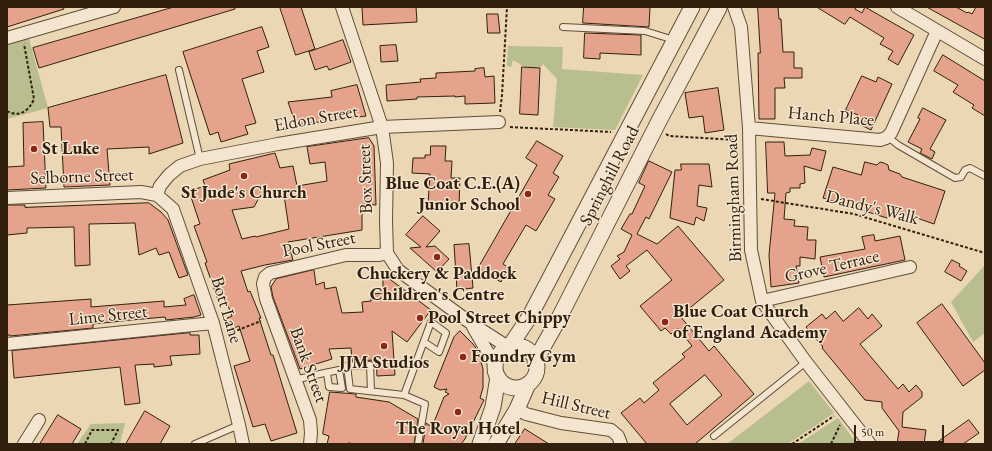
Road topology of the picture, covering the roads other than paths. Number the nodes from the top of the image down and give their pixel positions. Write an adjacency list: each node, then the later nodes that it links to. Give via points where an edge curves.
1 (114, 7): 8 (street)
2 (342, 7): 13 (street, Box Street)
3 (692, 7): 9 (street, Springhill Road)
4 (721, 7): 14 (street, Birmingham Road, via 741,27); 29 (street, Springhill Road)
5 (897, 7): 7 (street)
6 (563, 27): 9 (lane, via 645,31)
7 (937, 31): 10 (street); 15 (street, Hanch Place)
8 (7, 38)
9 (674, 40): 28 (street, Springhill Road, via 530,316)
10 (985, 59)
11 (179, 70): 16 (lane)
12 (498, 122): 13 (street, Eldon Street)
13 (382, 127): 16 (street, Eldon Street); 20 (street, Box Street, via 387,163)
14 (749, 128): 15 (street, Hanch Place, via 880,140); 23 (street, Birmingham Road, via 751,250)
15 (888, 137): 17 (lane, via 955,178 961,177 970,168)
16 (200, 159): 18 (street, Eldon Street, via 180,166 169,175 160,186)
17 (985, 176)
18 (158, 195): 19 (street, Selborne Street, via 141,192); 24 (street, Bott Lane, via 173,208)
19 (7, 198)
20 (387, 253): 22 (street, Pool Street, via 346,255 270,273 265,277 263,284); 25 (street, via 398,270)
21 (910, 267): 23 (street, Grove Terrace)
22 (266, 299): 33 (street, Bank Street)
23 (762, 302): 30 (street, Birmingham Road)
24 (213, 323): 27 (street, Lime Street); 39 (street, Bott Lane)
25 (472, 324): 28 (street); 31 (street)
26 (424, 342): 26 (lane, via 431,322 446,333 438,352); 36 (lane)
27 (7, 344)
28 (509, 347): 29 (street, via 525,348); 31 (street, via 499,353)
29 (535, 361): 34 (street, via 535,373)
30 (806, 362): 40 (lane); 49 (street, Birmingham Road)
31 (496, 371): 34 (street, via 503,383 512,387); 46 (street, via 493,407)
32 (327, 373): 33 (lane)
33 (295, 380): 44 (street, Bank Street, via 310,420)
34 (528, 384): 37 (street)
35 (371, 391): 35 (lane, via 350,389 347,366 370,365); 36 (lane)
36 (404, 395): 45 (lane, via 425,404)
37 (517, 409): 47 (street); 48 (street, Hill Street, via 526,414 561,422 610,430 618,436)
38 (39, 420): 41 (street)
39 (239, 425): 42 (lane); 43 (street, Bott Lane)
40 (714, 436)
41 (24, 444)
42 (195, 444)
43 (243, 444)
44 (310, 444)
45 (418, 444)
46 (480, 444)
47 (496, 444)
48 (620, 444)
49 (870, 444)

